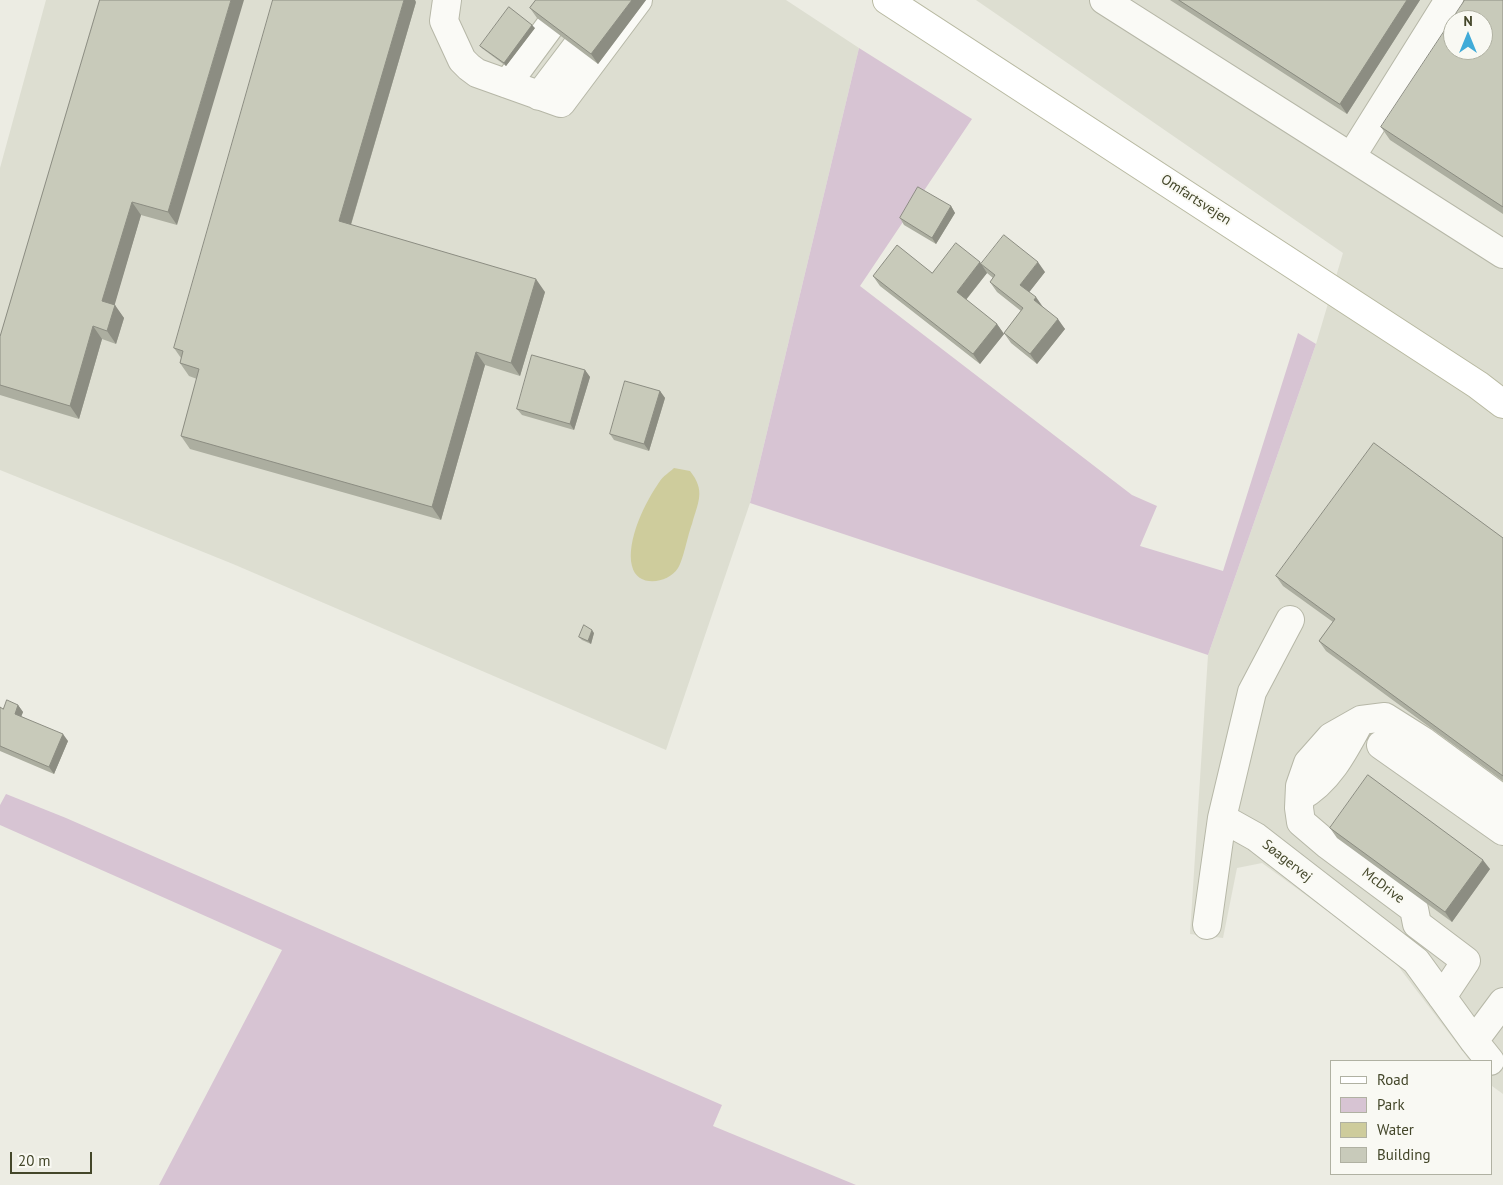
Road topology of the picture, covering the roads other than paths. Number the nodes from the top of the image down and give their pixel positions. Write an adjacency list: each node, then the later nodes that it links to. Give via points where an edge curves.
1 (447, 0): 8 (lane, via 444,21 462,60 477,73)
2 (569, 0): 8 (lane)
3 (612, 0): 9 (lane)
4 (638, 0): 9 (lane, via 561,102)
5 (887, 0): 12 (main road, Omfartsvejen)
6 (1104, 0): 10 (lane)
7 (1449, 0): 10 (lane)
8 (507, 84): 9 (lane)
9 (540, 96)
10 (1351, 157): 11 (lane)
11 (1503, 254)
12 (1503, 404)
13 (1290, 620): 16 (lane, via 1252,692)
14 (1381, 745): 17 (lane)
15 (1503, 800): 19 (lane, McDrive, via 1423,740 1385,717 1361,720 1331,737 1308,763 1300,786 1301,822 1414,909 1417,924 1466,961)
16 (1222, 818): 18 (lane); 19 (lane, Søagervej, via 1256,838 1416,961)
17 (1503, 831)
18 (1207, 925)
19 (1442, 997): 21 (lane, Søagervej)
20 (1503, 1002): 21 (lane)
21 (1485, 1055)
22 (1493, 1063): 23 (lane, Søagervej)
23 (1503, 1074)

